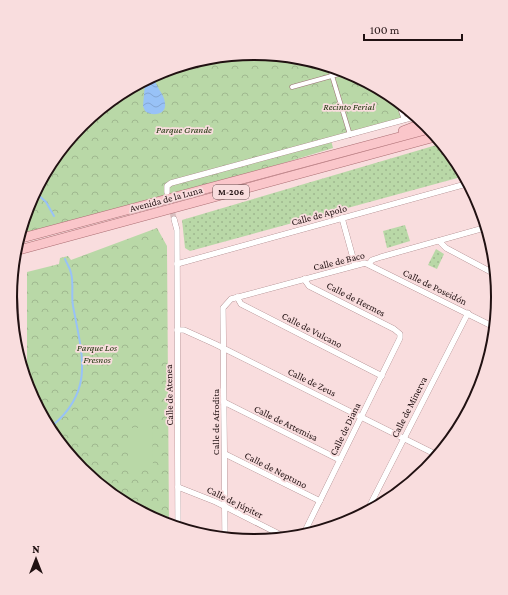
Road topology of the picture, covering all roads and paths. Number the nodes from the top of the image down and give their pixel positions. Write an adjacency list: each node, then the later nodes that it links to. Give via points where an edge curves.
1 (335, 75): 2 (street)
2 (332, 76): 3 (street); 9 (street)
3 (292, 87)
4 (401, 112): 6 (street)
5 (409, 118): 6 (street)
6 (404, 120): 9 (street)
7 (418, 126): 12 (main road)
8 (423, 131): 12 (main road, Avenida de la Luna / M-206)
9 (350, 135): 14 (street, via 171,183 167,186)
10 (429, 138): 12 (main road, Avenida de la Luna / M-206)
11 (433, 142): 12 (main road, via 408,149)
12 (354, 154): 18 (main road, Avenida de la Luna / M-206); 20 (main road, Avenida de la Luna / M-206)
13 (462, 185): 15 (street, Calle de Apolo)
14 (167, 192)
15 (342, 218): 21 (street, Calle de Apolo); 23 (street)
16 (174, 219): 21 (street, Calle de Atenea, via 177,230)
17 (481, 229): 19 (street, Calle de Baco)
18 (24, 238)
19 (439, 241): 22 (street, Calle de Baco, via 381,257 372,260); 24 (street, via 446,248)
20 (24, 249)
21 (177, 264): 30 (street, Calle de Atenea)
22 (370, 264): 23 (street, Calle de Baco); 28 (street, Calle de Poseidón)
23 (355, 265): 25 (street, Calle de Baco)
24 (489, 271)
25 (304, 279): 26 (street, Calle de Baco); 31 (street, Calle de Hermes, via 309,286 394,328)
26 (237, 297): 27 (street, Calle de Baco, via 231,299); 33 (street, Calle de Vulcano, via 241,304)
27 (223, 308): 32 (street, Calle de Afrodita)
28 (468, 313): 29 (street, Calle de Poseidón); 36 (street, Calle de Minerva)
29 (489, 325)
30 (177, 330): 32 (street, Calle de Zeus, via 184,330); 40 (street, Calle de Atenea)
31 (400, 334): 33 (street, Calle de Diana, via 399,342)
32 (224, 348): 34 (street, Calle de Afrodita); 35 (street, Calle de Zeus)
33 (382, 376): 35 (street, Calle de Diana)
34 (224, 402): 38 (street, Calle de Afrodita); 39 (street, Calle de Artemisa)
35 (361, 417): 36 (street, Calle de Zeus); 39 (street, Calle de Diana)
36 (403, 438): 37 (street, Calle de Zeus); 42 (street, Calle de Minerva)
37 (433, 453)
38 (224, 454): 41 (street, Calle de Neptuno); 43 (street, Calle de Afrodita)
39 (340, 460): 41 (street, Calle de Diana)
40 (178, 487): 43 (street, Calle de Júpiter); 44 (street, Calle de Atenea)
41 (320, 501): 45 (street, Calle de Diana)
42 (371, 504)
43 (225, 506): 46 (street, Calle de Afrodita); 47 (street, Calle de Júpiter)
44 (178, 522)
45 (305, 529)
46 (225, 532)
47 (277, 533)

